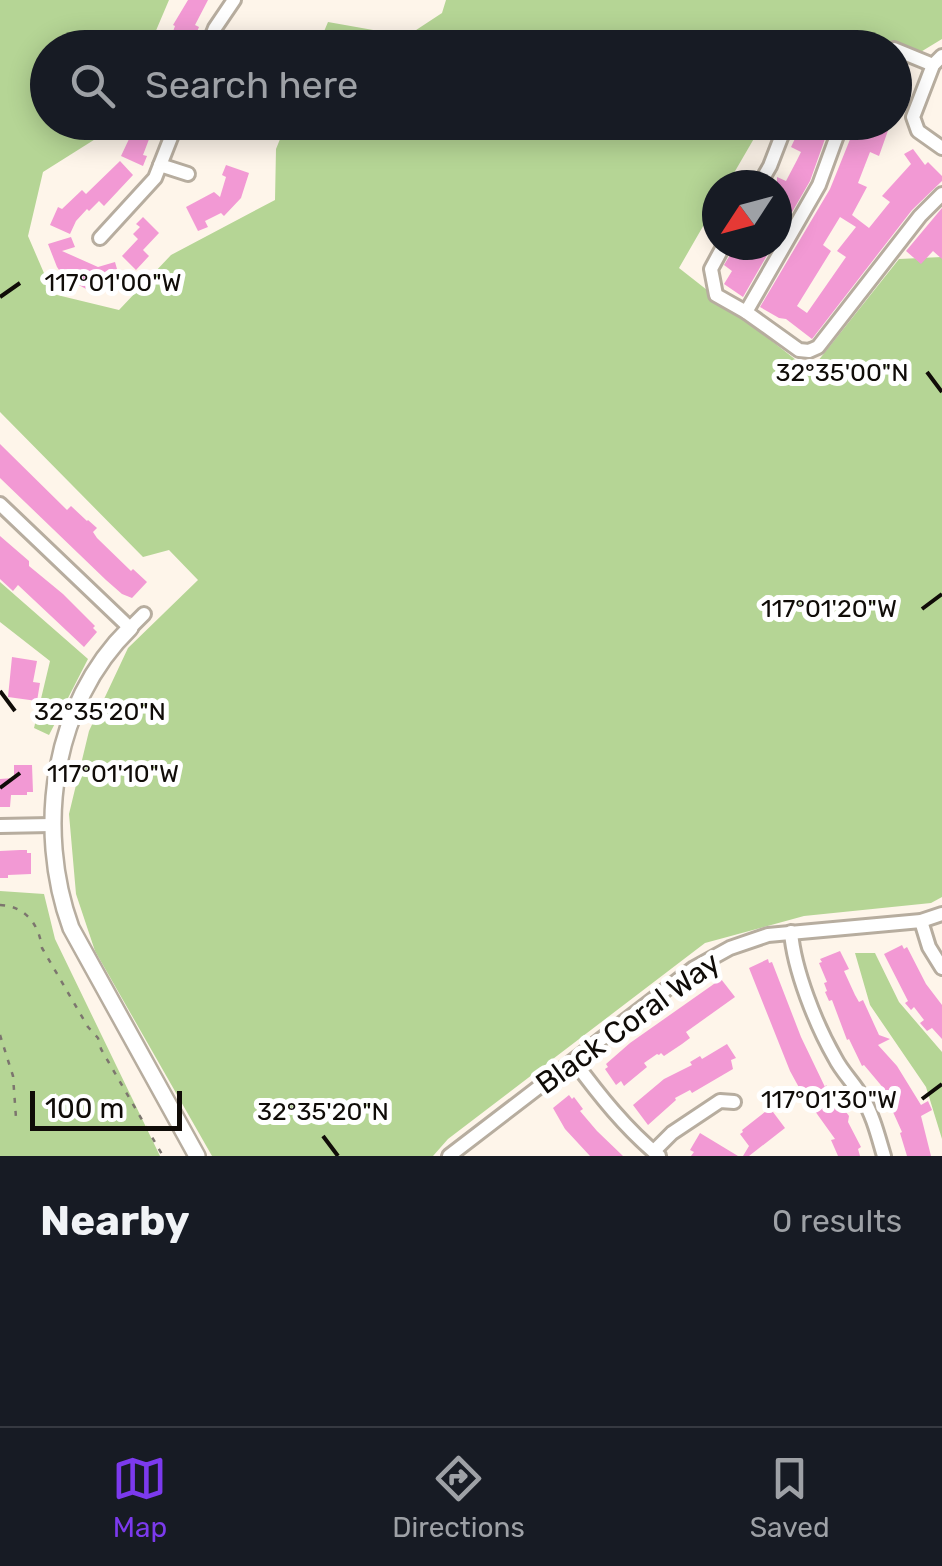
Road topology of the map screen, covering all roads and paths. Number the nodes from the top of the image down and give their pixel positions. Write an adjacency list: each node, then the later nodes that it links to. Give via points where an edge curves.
1 (234, 0): 2 (street)
2 (216, 30)
3 (912, 53): 4 (street)
4 (938, 60): 8 (street, via 913,117 918,131)
5 (170, 140): 9 (street)
6 (780, 140): 10 (street)
7 (836, 140): 15 (street, via 820,184)
8 (942, 148)
9 (160, 165): 11 (street); 13 (street, via 147,189)
10 (768, 170)
11 (188, 174)
12 (942, 194): 15 (street, via 818,347 799,350)
13 (100, 238)
14 (715, 260): 15 (street, via 710,269 716,295)
15 (746, 312)
16 (0, 504): 18 (street)
17 (144, 614): 18 (street)
18 (130, 628): 19 (street, via 99,667 65,737)
19 (51, 825): 20 (street); 33 (street, via 71,928)
20 (0, 826)
21 (0, 905): 32 (path, via 20,908 32,922)
22 (942, 914): 23 (street, Black Coral Way)
23 (921, 921): 24 (street, Black Coral Way); 25 (street)
24 (791, 932): 27 (street, Black Coral Way, via 730,948 694,968); 34 (street, via 793,957 826,1040 862,1095)
25 (942, 968)
26 (0, 1035): 29 (path, via 13,1076)
27 (574, 1061): 30 (street); 31 (street, Black Coral Way)
28 (734, 1102): 30 (street, via 720,1101 672,1132)
29 (16, 1118)
30 (656, 1154)
31 (451, 1155)
32 (163, 1156)
33 (197, 1156)
34 (884, 1156)

